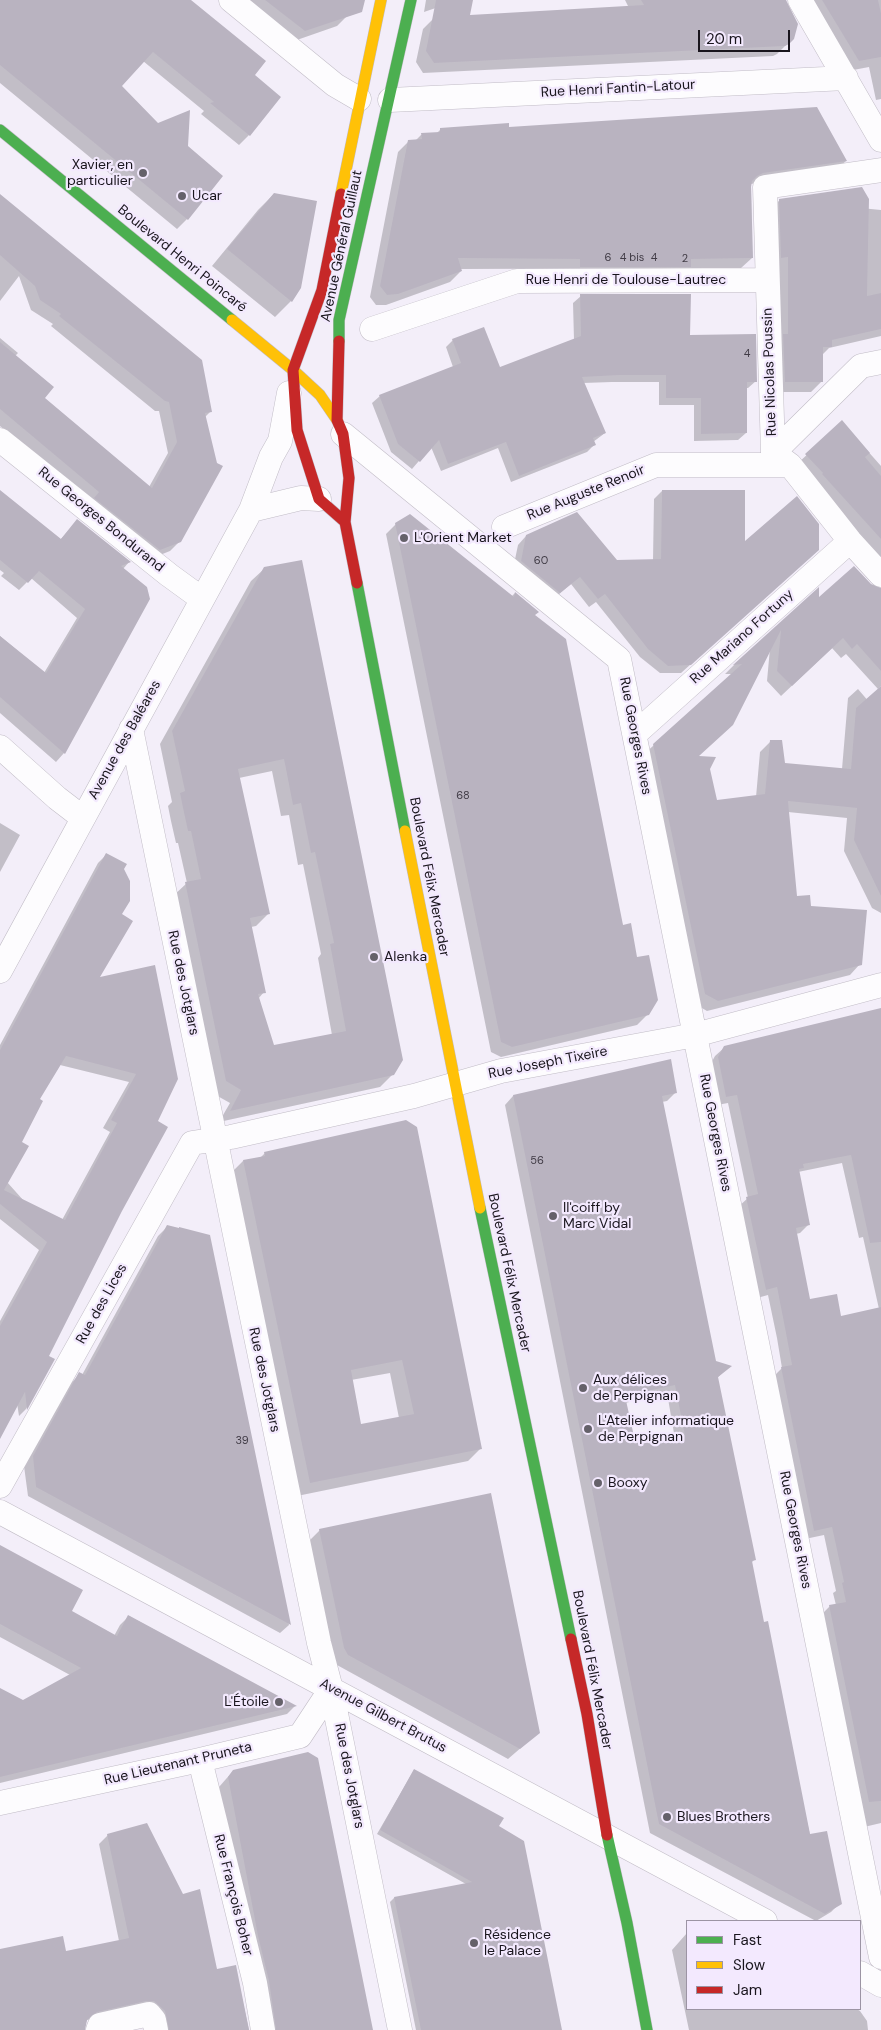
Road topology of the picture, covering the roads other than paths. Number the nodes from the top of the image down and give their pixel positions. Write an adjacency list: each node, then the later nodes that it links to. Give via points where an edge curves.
1 (231, 0): 6 (street, via 335,85)
2 (381, 0): 6 (main road, Avenue Général Guillaut)
3 (411, 0): 7 (main road, Avenue Général Guillaut)
4 (800, 0): 5 (street)
5 (846, 78): 7 (street, Rue Henri Fantin-Latour); 9 (street)
6 (359, 99): 14 (main road, Avenue Général Guillaut, via 322,290)
7 (390, 100): 15 (main road, Avenue Général Guillaut, via 340,320)
8 (0, 130): 14 (main road, Boulevard Henri Poincaré)
9 (881, 140)
10 (881, 170): 11 (street, Rue Nicolas Poussin, via 765,187)
11 (767, 280): 12 (street, Rue Henri de Toulouse-Lautrec, via 517,281); 17 (street, Rue Nicolas Poussin)
12 (372, 328)
13 (881, 362): 17 (street, via 861,366)
14 (293, 370): 15 (main road, Boulevard Henri Poincaré, via 320,395); 18 (main road, Avenue Général Guillaut, via 297,430); 19 (street, Avenue des Baléares, via 280,440)
15 (340, 427): 20 (main road, Avenue Général Guillaut, via 349,478); 26 (street, Rue Georges Rives, via 619,659)
16 (0, 440): 24 (street, Rue Georges Bondurand)
17 (781, 459): 21 (street, Rue Auguste Renoir, via 656,465); 22 (street)
18 (319, 499): 19 (street, via 301,498); 20 (main road, Avenue Général Guillaut)
19 (251, 510): 24 (street, Avenue des Baléares)
20 (344, 522): 32 (main road, Boulevard Félix Mercader)
21 (504, 527)
22 (850, 541): 23 (street); 26 (street, Rue Mariano Fortuny)
23 (881, 575)
24 (202, 599): 25 (street, Avenue des Baléares)
25 (131, 729): 28 (street, Avenue des Baléares); 33 (street, Rue des Jotglars)
26 (635, 734): 31 (street, Rue Georges Rives)
27 (0, 748): 28 (street)
28 (83, 818): 29 (street, Avenue des Baléares)
29 (0, 971)
30 (881, 985): 31 (street, Rue Joseph Tixeire)
31 (695, 1035): 32 (street, Rue Joseph Tixeire, via 501,1071); 41 (street, Rue Georges Rives)
32 (454, 1084): 33 (street, Rue Joseph Tixeire, via 414,1096); 39 (main road, Boulevard Félix Mercader, via 587,1714)
33 (215, 1140): 34 (street, Rue des Lices, via 192,1143); 36 (street, Rue des Jotglars)
34 (0, 1486)
35 (0, 1512): 36 (street, Avenue Gilbert Brutus)
36 (331, 1689): 37 (street, Rue Lieutenant Pruneta, via 300,1736); 39 (street, Avenue Gilbert Brutus); 47 (street, Rue des Jotglars)
37 (200, 1760): 38 (street, Rue Lieutenant Pruneta); 46 (street, Rue François Boher)
38 (0, 1803)
39 (607, 1836): 40 (street, Avenue Gilbert Brutus); 48 (main road, Boulevard Félix Mercader)
40 (763, 1920)
41 (881, 1957)
42 (861, 1974): 43 (street)
43 (881, 1985)
44 (98, 2030): 45 (street, via 100,2025 149,2014)
45 (156, 2030)
46 (264, 2030)
47 (400, 2030)
48 (647, 2030)

